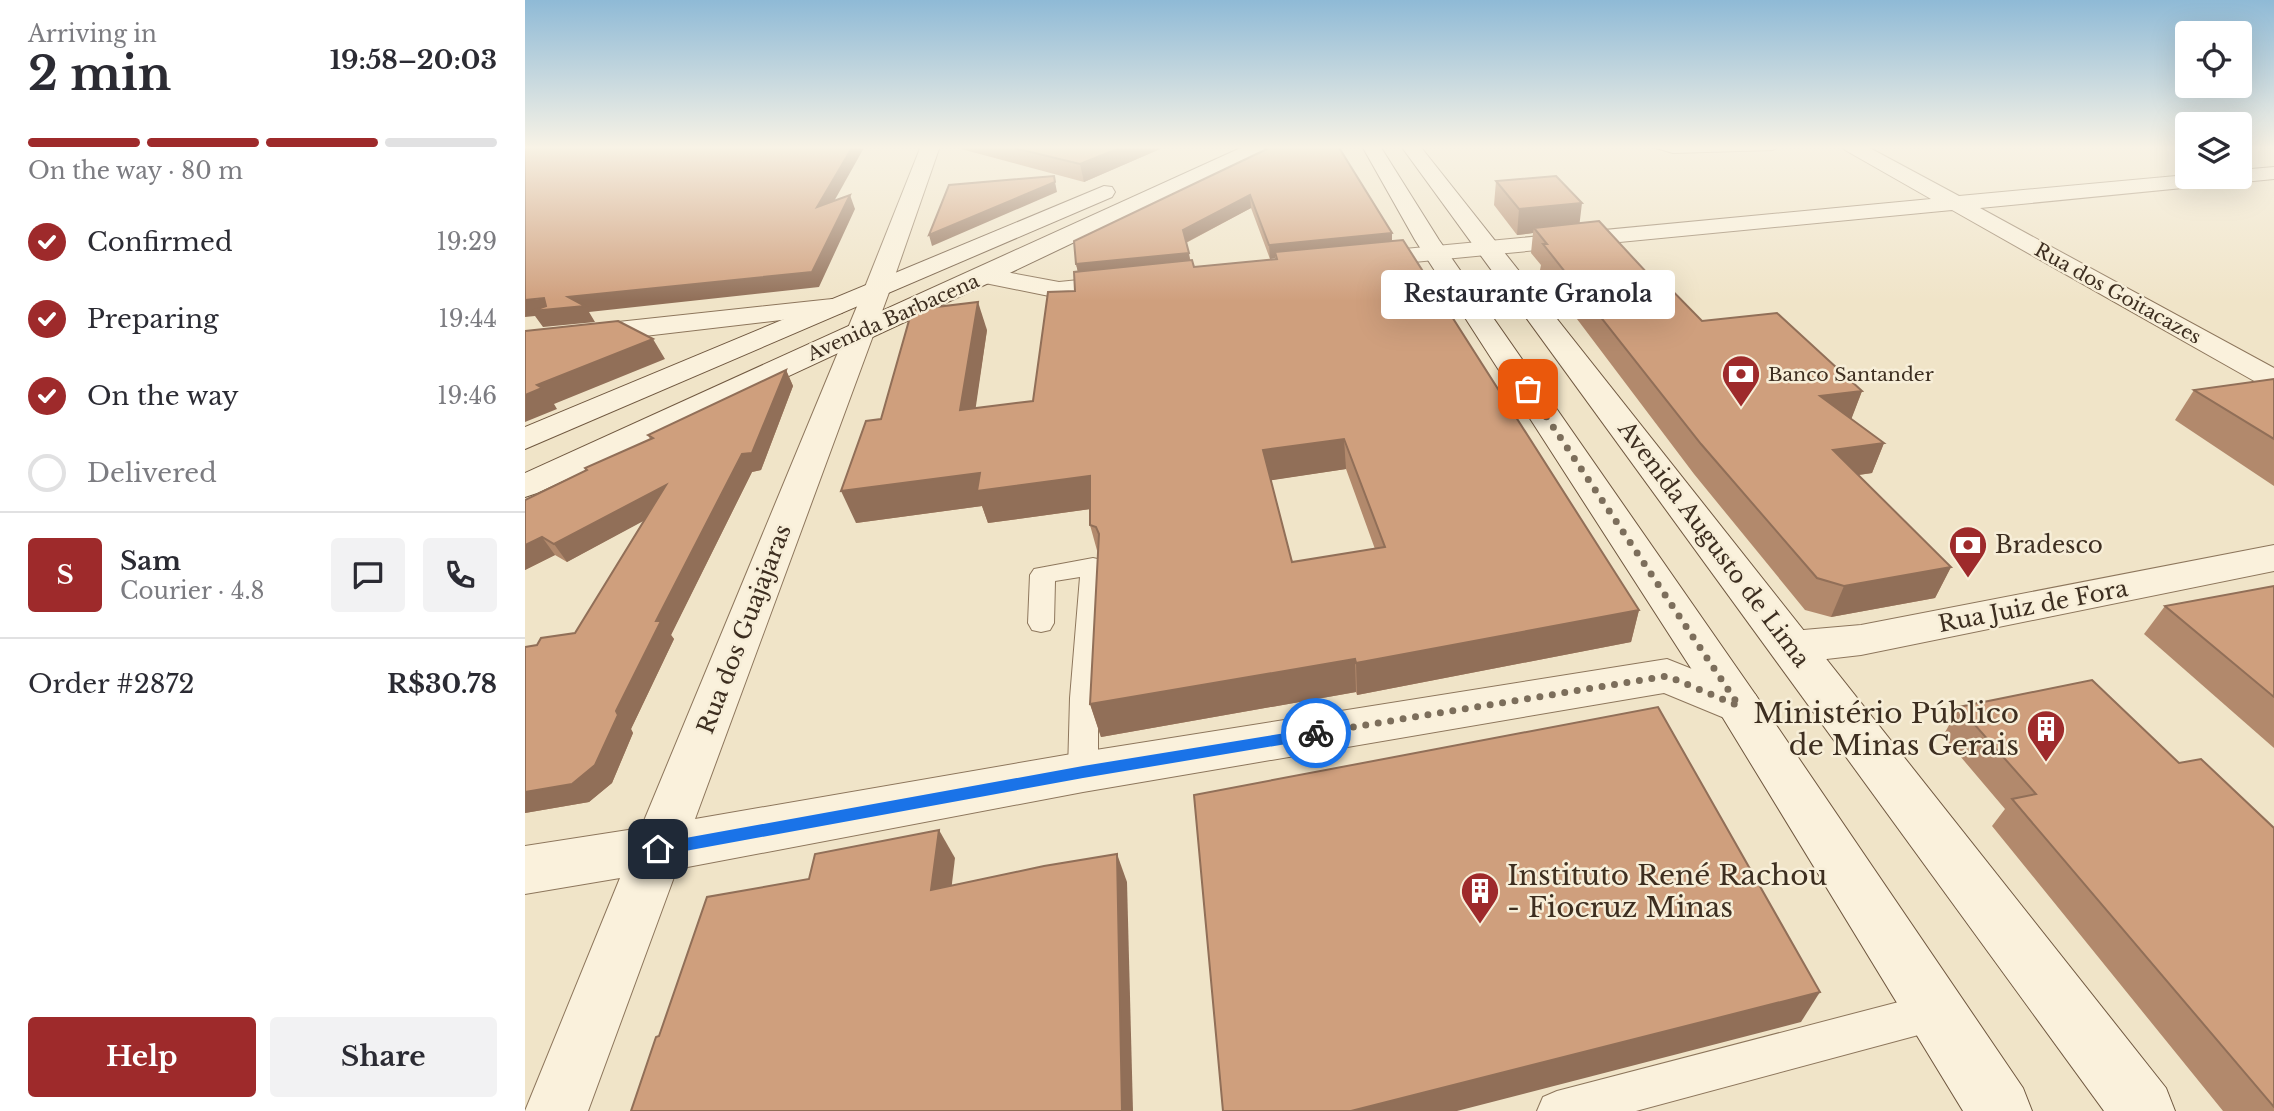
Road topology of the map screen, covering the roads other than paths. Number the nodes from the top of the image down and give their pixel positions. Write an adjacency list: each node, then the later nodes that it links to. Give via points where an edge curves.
1 (911, 198): 14 (street, Rua dos Guajajaras)
2 (1090, 198): 14 (street, Avenida Barbacena)
3 (1150, 198): 12 (street, Avenida Barbacena)
4 (1402, 198): 10 (street)
5 (1449, 198): 9 (street, Avenida Augusto de Lima)
6 (1946, 198): 8 (street, Rua dos Goitacazes)
7 (1989, 198): 8 (street)
8 (1952, 201): 9 (street); 17 (street, Rua dos Goitacazes)
9 (1487, 248): 10 (street); 22 (street, Avenida Augusto de Lima)
10 (1437, 253): 11 (street); 23 (street)
11 (1335, 262)
12 (984, 276): 13 (street, via 1059,290); 15 (street, Avenida Barbacena)
13 (1156, 280)
14 (878, 287): 15 (street, Rua dos Guajajaras)
15 (845, 320): 16 (street); 18 (street, Avenida Barbacena); 19 (street, Avenida Barbacena); 25 (street, Rua dos Guajajaras)
16 (525, 341)
17 (2274, 380)
18 (525, 439)
19 (525, 485)
20 (2274, 558): 22 (street, Rua Juiz de Fora, via 1861,640)
21 (1041, 624): 24 (lane, via 1043,575 1093,566)
22 (1792, 647): 31 (street, Avenida Augusto de Lima)
23 (1739, 706): 24 (street, via 1667,676); 27 (street)
24 (1083, 772): 25 (street)
25 (658, 849): 26 (street); 28 (street, Rua dos Guajajaras)
26 (525, 870)
27 (1937, 1011): 29 (lane); 30 (street)
28 (556, 1111)
29 (1557, 1111)
30 (2000, 1111)
31 (2143, 1111)

